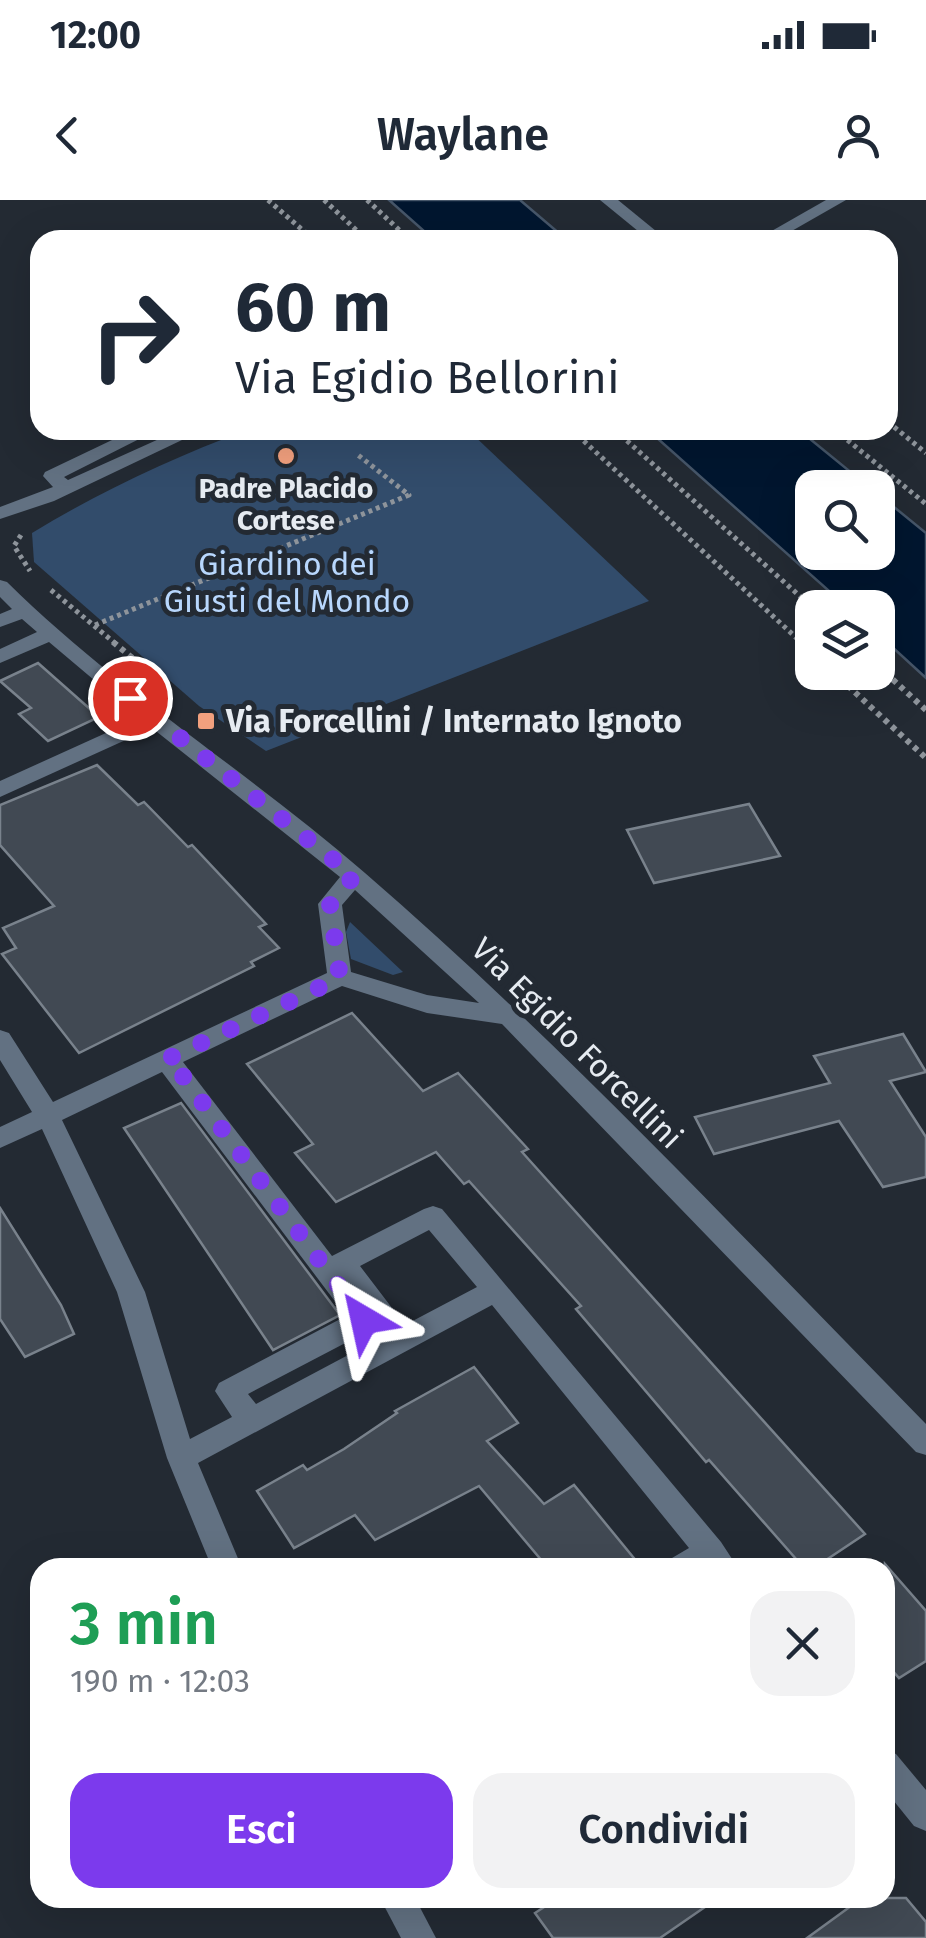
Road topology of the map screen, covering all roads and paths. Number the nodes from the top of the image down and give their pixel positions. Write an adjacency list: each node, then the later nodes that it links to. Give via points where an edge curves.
1 (268, 200): 6 (path)
2 (324, 200): 7 (path)
3 (366, 200): 8 (path)
4 (608, 200): 9 (street)
5 (838, 200): 10 (street)
6 (302, 230)
7 (356, 230)
8 (399, 230)
9 (646, 230)
10 (782, 230)
11 (898, 430): 17 (path)
12 (127, 440): 19 (street, via 52,476)
13 (172, 440): 19 (street)
14 (583, 440): 29 (path)
15 (627, 440): 24 (path)
16 (848, 440): 20 (path)
17 (926, 453)
18 (358, 455): 27 (path, via 409,495)
19 (65, 488): 21 (street)
20 (926, 504)
21 (0, 513)
22 (45, 585): 27 (path)
23 (0, 586): 25 (street, Via Egidio Forcellini)
24 (795, 592)
25 (25, 611): 26 (street); 28 (street, Via Egidio Forcellini)
26 (0, 620)
27 (95, 625): 33 (path)
28 (52, 633): 30 (street); 35 (street, Via Egidio Forcellini)
29 (795, 637)
30 (0, 657)
31 (895, 682): 34 (path)
32 (853, 690): 36 (path)
33 (174, 693)
34 (926, 710)
35 (154, 719): 37 (street); 38 (street, Via Egidio Forcellini)
36 (926, 758)
37 (0, 790)
38 (354, 876): 39 (street, via 330,904); 40 (street, Via Egidio Forcellini)
39 (340, 978): 40 (street, via 427,1004); 42 (street)
40 (510, 1016): 48 (street, Via Egidio Forcellini)
41 (0, 1038): 43 (street)
42 (165, 1060): 43 (street); 47 (street, via 364,1320 228,1391)
43 (48, 1116): 44 (street); 49 (street, via 131,1292)
44 (0, 1138)
45 (496, 1290): 46 (street); 46 (street, via 433,1216 342,1263); 51 (street)
46 (400, 1341): 47 (street)
47 (252, 1420): 49 (street)
48 (926, 1443)
49 (182, 1458): 50 (street)
50 (223, 1558)
51 (715, 1558)
52 (895, 1777): 53 (street)
53 (926, 1815)
54 (403, 1908): 55 (street)
55 (420, 1938)

